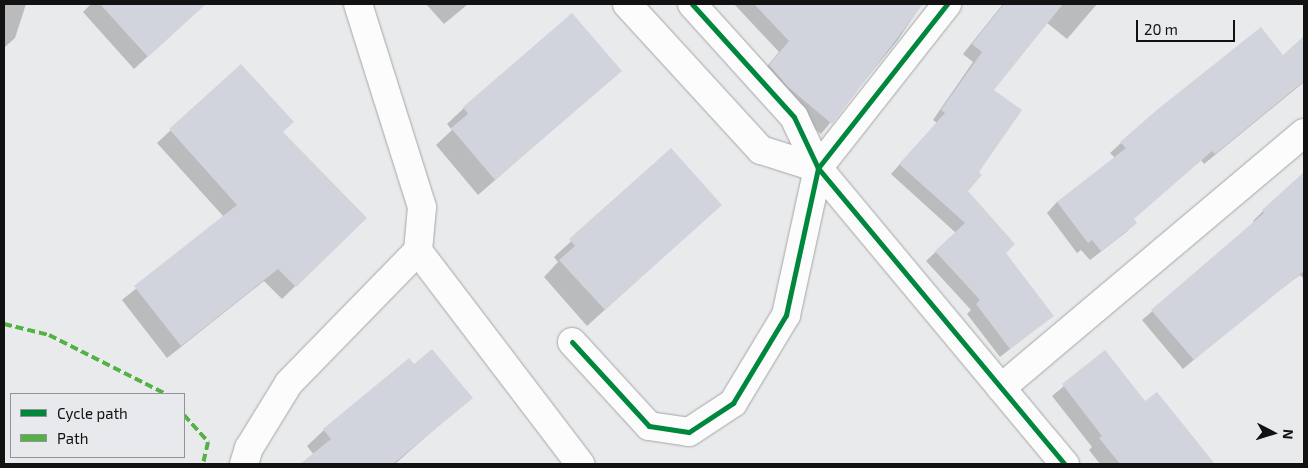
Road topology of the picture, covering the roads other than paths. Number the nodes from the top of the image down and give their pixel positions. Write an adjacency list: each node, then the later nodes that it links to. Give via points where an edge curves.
1 (358, 4): 7 (street, via 422,207)
2 (627, 4): 6 (street, via 761,150)
3 (692, 4): 6 (street, via 794,117)
4 (947, 4): 6 (street)
5 (1304, 133): 9 (street)
6 (818, 168): 8 (street, via 786,315 733,403 689,432 649,426); 9 (street)
7 (418, 251): 10 (street, via 289,383 249,448); 11 (street)
8 (572, 342)
9 (1001, 388): 12 (street)
10 (244, 464)
11 (580, 464)
12 (1065, 464)

